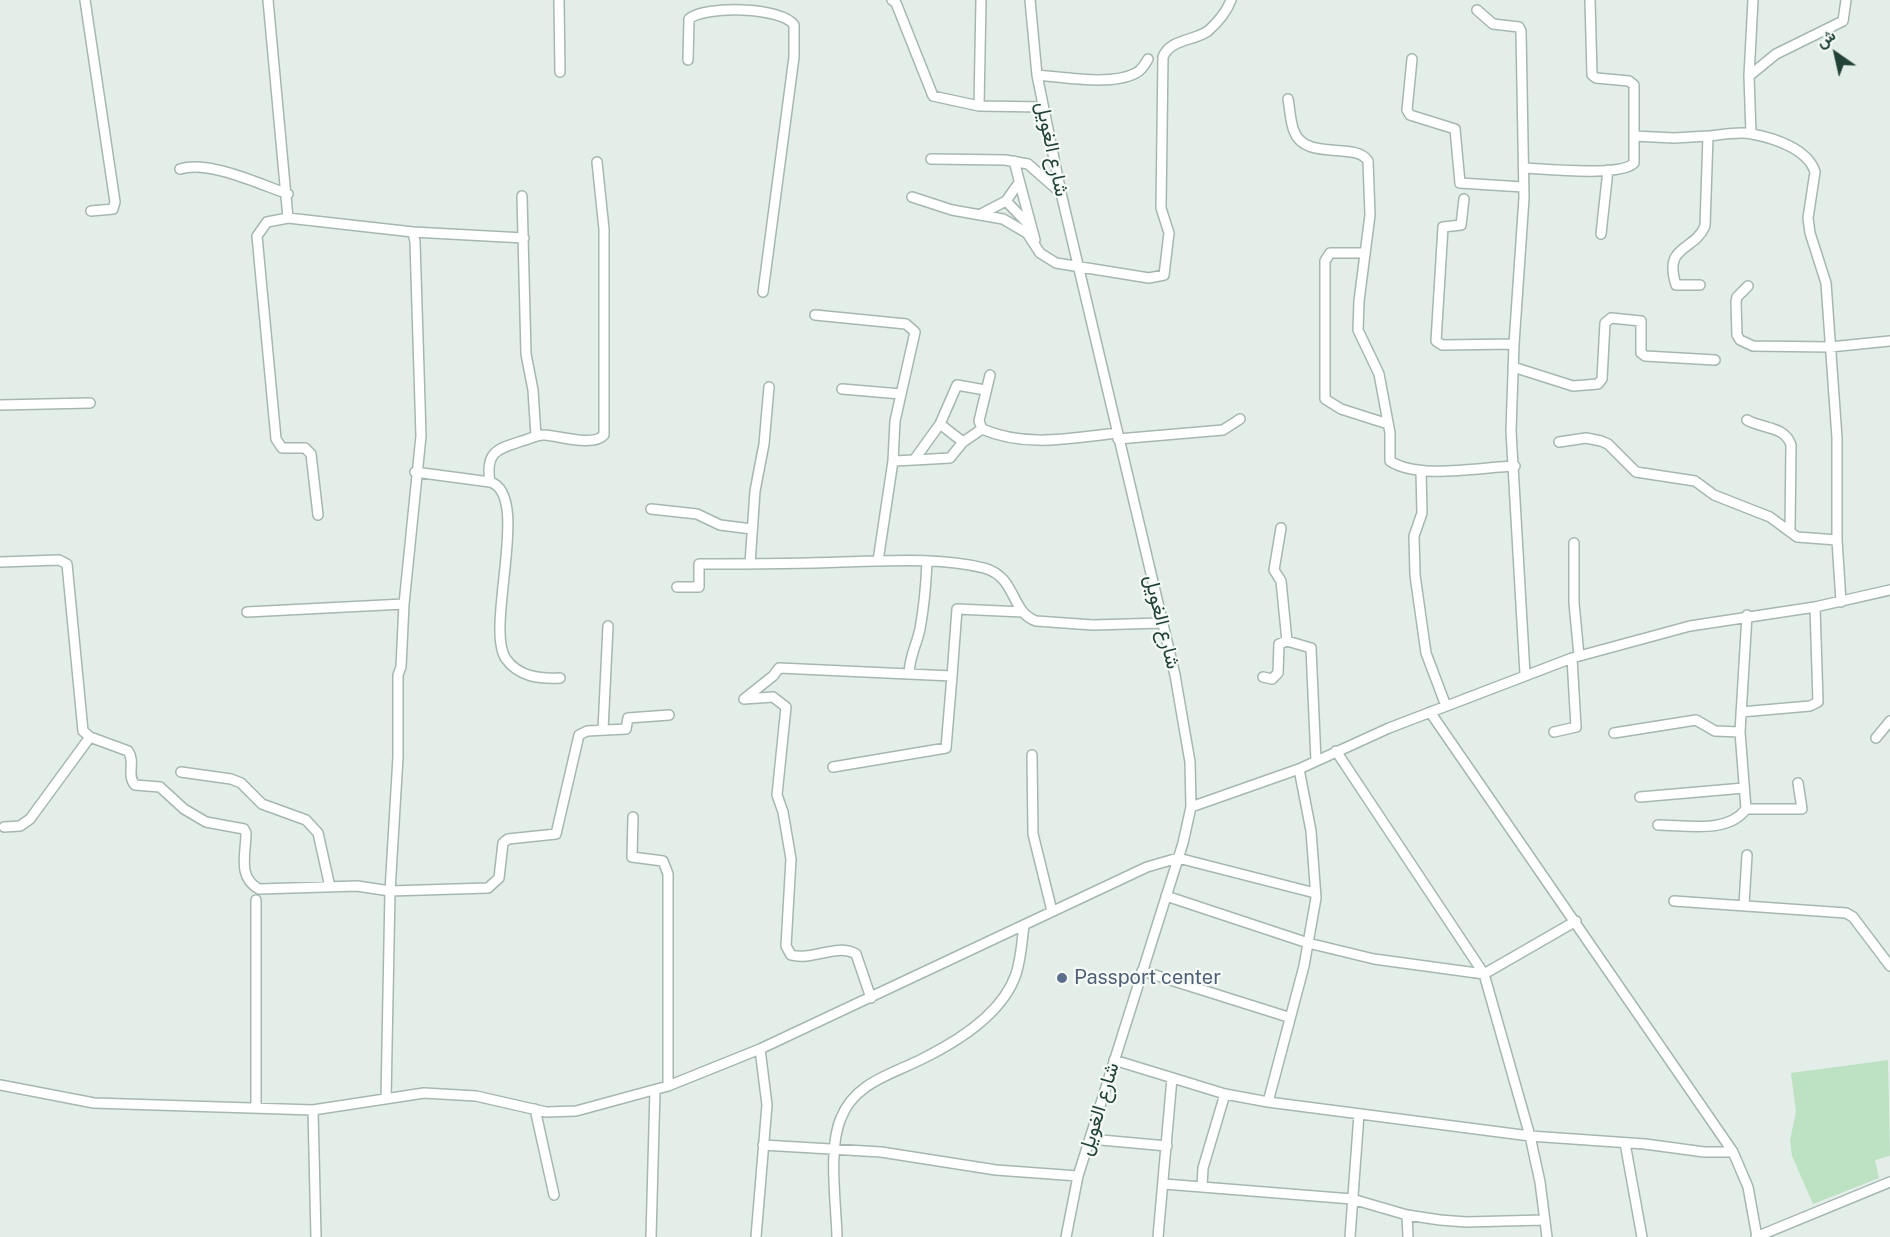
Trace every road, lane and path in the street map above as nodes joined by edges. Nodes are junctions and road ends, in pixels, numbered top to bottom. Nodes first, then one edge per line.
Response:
1 (85, 0) edge
2 (268, 0) edge
3 (559, 0) edge
4 (892, 0) edge
5 (981, 0) edge
6 (1030, 0) edge
7 (1232, 0) edge
8 (1590, 0) edge
9 (1753, 0) edge
10 (1846, 0) edge
11 (720, 5) edge
12 (1477, 10) dead end
13 (1148, 59) dead end
14 (1413, 59) dead end
15 (688, 60) dead end
16 (560, 72) dead end
17 (1037, 75) junction
18 (1749, 76) junction
19 (1288, 99) dead end
20 (979, 106) junction
21 (1043, 107) junction
22 (1751, 134) junction
23 (1634, 136) junction
24 (1708, 136) junction
25 (931, 159) dead end
26 (1014, 161) junction
27 (597, 162) dead end
28 (1524, 168) junction
29 (180, 169) dead end
30 (1608, 170) junction
31 (1018, 184) junction
32 (1523, 188) junction
33 (1061, 193) junction
34 (288, 194) junction
35 (522, 196) dead end
36 (912, 197) dead end
37 (1464, 199) dead end
38 (1006, 201) junction
39 (91, 211) dead end
40 (979, 215) junction
41 (288, 218) junction
42 (1032, 228) junction
43 (413, 232) junction
44 (1602, 234) dead end
45 (524, 238) junction
46 (1037, 248) junction
47 (1365, 253) junction
48 (1078, 266) junction
49 (1700, 285) dead end
50 (1748, 286) dead end
51 (763, 292) dead end
52 (815, 315) dead end
53 (1890, 341) edge
54 (1514, 344) junction
55 (1830, 347) junction
56 (1715, 360) dead end
57 (1513, 367) junction
58 (990, 375) dead end
59 (769, 387) dead end
60 (842, 389) dead end
61 (985, 390) junction
62 (901, 394) junction
63 (90, 403) dead end
64 (0, 405) edge
65 (1240, 419) dead end
66 (1747, 420) dead end
67 (940, 424) junction
68 (1388, 424) junction
69 (982, 429) junction
70 (536, 436) junction
71 (1117, 436) junction
72 (963, 442) junction
73 (1559, 442) dead end
74 (914, 460) junction
75 (893, 461) junction
76 (1515, 466) junction
77 (1421, 471) junction
78 (415, 472) junction
79 (490, 482) junction
80 (651, 509) dead end
81 (318, 515) dead end
82 (1281, 528) dead end
83 (752, 529) junction
84 (1790, 530) junction
85 (1837, 540) junction
86 (1574, 543) dead end
87 (878, 561) junction
88 (0, 562) edge
89 (927, 562) junction
90 (750, 564) junction
91 (677, 587) dead end
92 (1890, 590) edge
93 (1841, 602) junction
94 (404, 604) junction
95 (1815, 607) junction
96 (247, 612) dead end
97 (1023, 612) junction
98 (1747, 615) junction
99 (1162, 623) junction
100 (608, 626) dead end
101 (1287, 641) junction
102 (1576, 657) junction
103 (909, 674) junction
104 (1525, 674) junction
105 (952, 676) junction
106 (1263, 676) dead end
107 (560, 678) dead end
108 (1446, 706) junction
109 (1430, 712) junction
110 (1741, 712) junction
111 (669, 715) dead end
112 (1890, 721) edge
113 (603, 730) junction
114 (1554, 732) dead end
115 (1740, 732) junction
116 (1614, 734) dead end
117 (90, 737) junction
118 (1876, 738) dead end
119 (1336, 751) junction
120 (1032, 755) dead end
121 (1316, 761) junction
122 (833, 767) dead end
123 (1299, 769) junction
124 (181, 772) dead end
125 (1798, 783) dead end
126 (1744, 788) junction
127 (1640, 797) dead end
128 (1191, 807) junction
129 (1746, 809) junction
130 (633, 818) dead end
131 (1658, 825) dead end
132 (4, 827) dead end
133 (1747, 855) dead end
134 (1178, 858) junction
135 (330, 887) junction
136 (390, 891) junction
137 (1315, 893) junction
138 (1166, 896) junction
139 (256, 900) dead end
140 (1674, 901) dead end
141 (1744, 905) junction
142 (1052, 911) junction
143 (1576, 921) junction
144 (1024, 925) junction
145 (1308, 943) junction
146 (1890, 966) edge
147 (1142, 971) junction
148 (1484, 974) junction
149 (871, 998) junction
150 (1288, 1017) junction
151 (760, 1048) junction
152 (1114, 1060) junction
153 (1172, 1078) junction
154 (0, 1085) edge
155 (668, 1086) junction
156 (655, 1090) junction
157 (1225, 1094) junction
158 (386, 1099) junction
159 (1268, 1102) junction
160 (256, 1108) junction
161 (535, 1109) junction
162 (313, 1110) junction
163 (1359, 1114) junction
164 (1530, 1136) junction
165 (1090, 1139) junction
166 (1625, 1143) junction
167 (763, 1145) junction
168 (1167, 1146) junction
169 (835, 1150) junction
170 (1733, 1152) junction
171 (1078, 1176) junction
172 (1890, 1182) edge
173 (1164, 1184) junction
174 (1202, 1187) junction
175 (554, 1195) dead end
176 (1352, 1199) junction
177 (1407, 1215) junction
178 (1544, 1220) junction
179 (837, 1236) edge
180 (315, 1237) edge
181 (651, 1237) edge
182 (756, 1237) edge
183 (848, 1237) edge
184 (1066, 1237) edge
185 (1158, 1237) edge
186 (1350, 1237) edge
187 (1408, 1237) edge
188 (1546, 1237) edge
189 (1642, 1237) edge
190 (1756, 1237) edge

1 - 39 street
2 - 34 street
3 - 16 street
4 - 20 street
5 - 20 street
6 - 17 street, شارع الغويل
7 - 48 street
8 - 23 street
9 - 18 street
10 - 18 street
11 - 15 street
11 - 51 street
12 - 28 street
13 - 17 street
14 - 32 street
17 - 21 street, شارع الغويل
18 - 22 street
19 - 47 street
20 - 21 street
21 - 33 street, شارع الغويل
22 - 24 street
22 - 55 street
23 - 24 street
23 - 30 street
24 - 49 street
25 - 26 street
26 - 31 street
26 - 33 street
27 - 70 street
28 - 30 street
28 - 32 street
29 - 34 street
30 - 44 street
31 - 38 street
31 - 42 street
32 - 54 street
33 - 48 street, شارع الغويل
34 - 41 street
35 - 45 street
36 - 40 street
37 - 54 street
38 - 40 street
38 - 42 street
40 - 46 street
41 - 43 street
41 - 81 street
42 - 46 street
43 - 45 street
43 - 78 street
45 - 70 street
46 - 48 street
47 - 68 street
47 - 68 street
48 - 71 street, شارع الغويل
50 - 55 street
52 - 62 street
53 - 55 street
54 - 57 street
55 - 85 street
56 - 57 street
57 - 76 street
58 - 61 street
59 - 83 street
60 - 62 street
61 - 67 street
61 - 69 street
62 - 75 street
63 - 64 street
65 - 71 street
66 - 84 street
67 - 72 street
67 - 74 street
68 - 77 street
69 - 71 street
69 - 72 street
70 - 79 street
71 - 99 street, شارع الغويل
72 - 74 street
73 - 84 street
74 - 75 street
75 - 87 street
76 - 77 street
76 - 104 street
77 - 108 street
78 - 79 street
78 - 94 street
79 - 107 street
80 - 83 street
82 - 101 street
83 - 90 street
84 - 85 street
85 - 93 street
86 - 102 street
87 - 89 street
87 - 90 street
88 - 117 street
89 - 97 street
89 - 103 street
90 - 91 street
92 - 93 street
93 - 95 street
94 - 96 street
94 - 136 street
95 - 98 street
95 - 110 street
97 - 99 street
97 - 105 street
98 - 102 street
98 - 110 street
99 - 128 street, شارع الغويل
100 - 113 street
101 - 106 street
101 - 121 street
102 - 104 street
102 - 114 street
103 - 105 street
103 - 149 street
104 - 108 street
105 - 122 street
108 - 109 street
109 - 119 street
109 - 143 street
110 - 115 street
111 - 113 street
112 - 118 street
113 - 136 street
115 - 116 street
115 - 126 street
117 - 132 street
117 - 135 street
119 - 121 street
119 - 148 street
120 - 142 street
121 - 123 street
123 - 128 street
123 - 137 street
124 - 135 street
125 - 129 street
126 - 127 street
126 - 129 street
128 - 134 street, شارع الغويل
129 - 131 street
130 - 155 street
133 - 141 street
134 - 137 street
134 - 138 street, شارع الغويل
134 - 142 street
135 - 136 street
136 - 158 street
137 - 145 street
138 - 145 street
138 - 147 street, شارع الغويل
139 - 160 street
140 - 141 street
141 - 146 street
142 - 144 street
143 - 148 street
143 - 170 street
144 - 149 street
144 - 169 street
145 - 148 street
145 - 150 street
147 - 150 street
147 - 152 street, شارع الغويل
148 - 164 street
149 - 151 street
150 - 159 street
151 - 155 street
151 - 167 street
152 - 153 street
152 - 165 street, شارع الغويل
153 - 157 street
153 - 168 street
154 - 160 street
155 - 156 street
156 - 161 street
156 - 181 street
157 - 159 street
157 - 174 street
158 - 161 street
158 - 162 street
159 - 163 street
160 - 162 street
161 - 175 street
162 - 180 street
163 - 164 street
163 - 176 street
164 - 166 street
164 - 178 street
165 - 168 street
165 - 171 street, شارع الغويل
166 - 170 street
166 - 189 street
167 - 169 street
167 - 182 street
168 - 173 street
169 - 171 street
169 - 179 street
170 - 190 street
171 - 184 street, شارع الغويل
172 - 190 street
173 - 174 street
173 - 185 street
174 - 176 street
176 - 177 street
176 - 186 street
177 - 178 street
177 - 187 street
178 - 188 street
179 - 183 street

